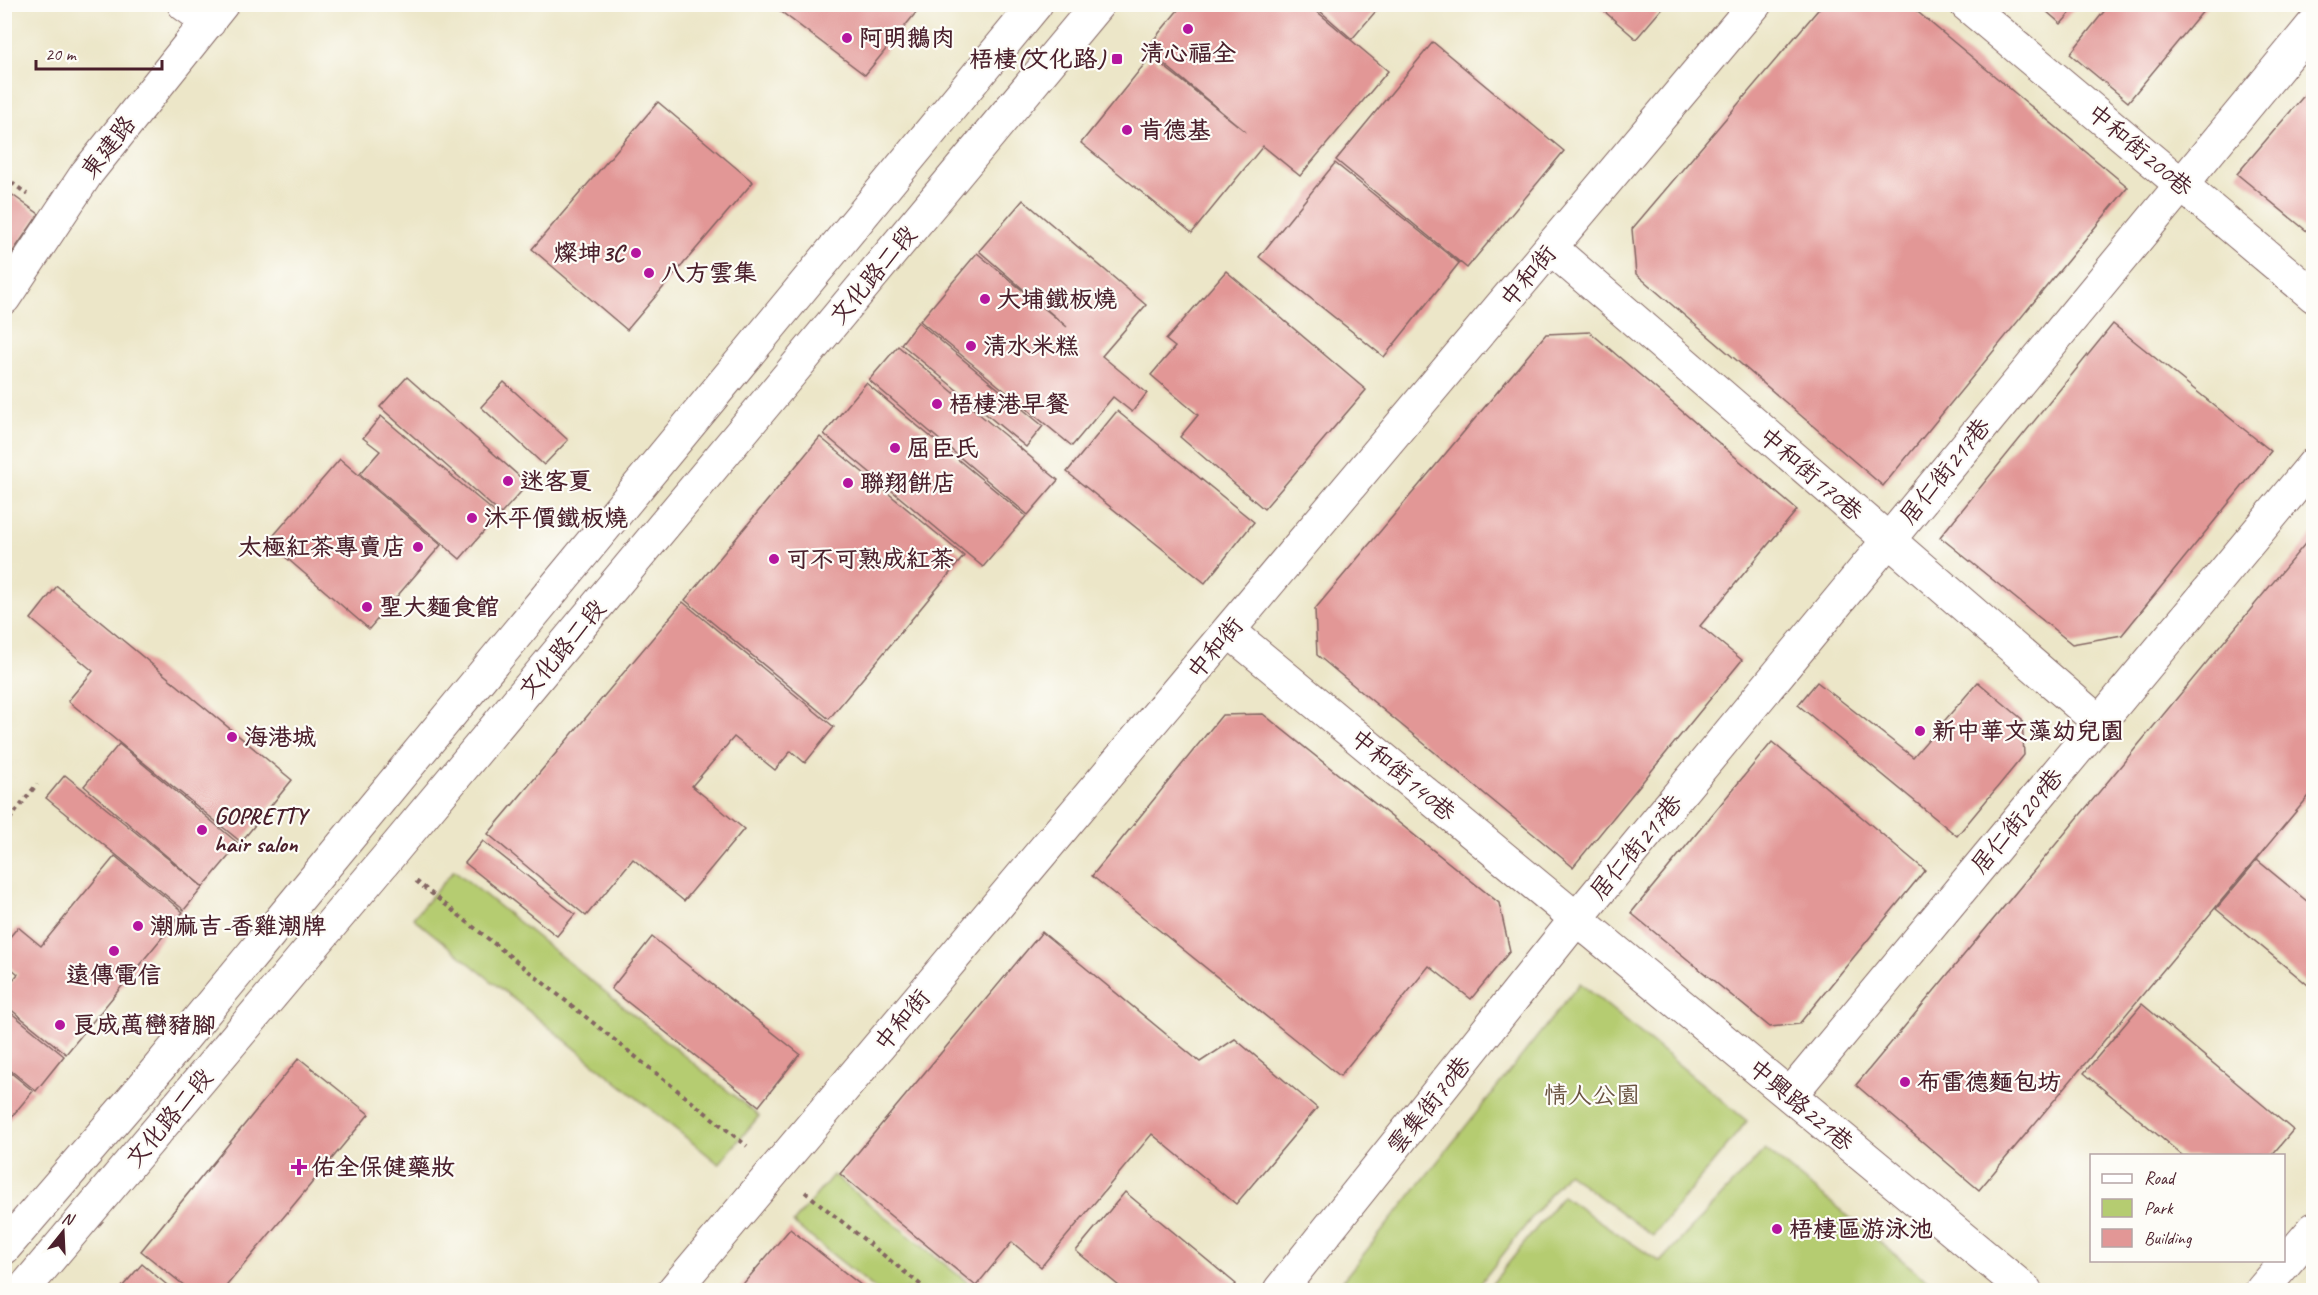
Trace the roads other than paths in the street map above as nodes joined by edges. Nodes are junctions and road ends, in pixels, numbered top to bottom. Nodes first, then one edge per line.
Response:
1 (1036, 4) edge
2 (1098, 4) edge
3 (1755, 4) edge
4 (1966, 4) edge
5 (205, 10) edge
6 (2313, 24) edge
7 (2181, 185) junction
8 (1551, 248) junction
9 (2313, 296) edge
10 (4, 298) edge
11 (660, 461) junction
12 (2313, 464) edge
13 (695, 489) junction
14 (1888, 540) junction
15 (1229, 630) junction
16 (2099, 722) junction
17 (1577, 918) junction
18 (1790, 1095) junction
19 (2313, 1229) edge
20 (4, 1248) edge
21 (22, 1290) edge
22 (674, 1290) edge
23 (1280, 1290) edge
24 (2025, 1290) edge
25 (2262, 1290) edge

1 - 11 street, 文化路二段
2 - 13 street, 文化路二段
3 - 8 street, 中和街
4 - 7 street, 中和街200巷
5 - 10 street, 東建路
6 - 7 street, 居仁街217巷
7 - 9 street, 中和街200巷
7 - 14 street, 居仁街217巷
8 - 14 street, 中和街170巷
8 - 15 street, 中和街
11 - 13 street
11 - 20 street, 文化路二段
12 - 16 street, 居仁街209巷
13 - 21 street, 文化路二段
14 - 16 street, 中和街170巷
14 - 17 street, 居仁街217巷
15 - 17 street, 中和街140巷
15 - 22 street, 中和街
16 - 18 street, 居仁街209巷
17 - 18 street, 中興路221巷
17 - 23 street, 雲集街70巷
18 - 24 street, 中興路221巷
19 - 25 street

